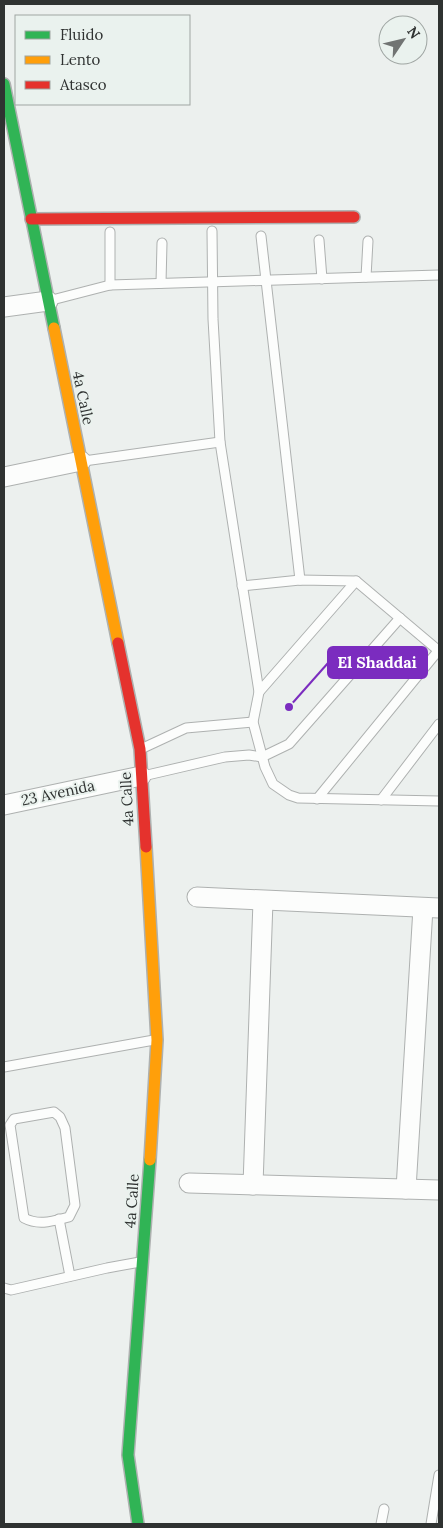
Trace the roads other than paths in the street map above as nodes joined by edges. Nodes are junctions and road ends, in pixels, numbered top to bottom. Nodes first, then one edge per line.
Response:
1 (4, 84) edge
2 (354, 217) dead end
3 (31, 219) junction
4 (212, 231) dead end
5 (110, 232) dead end
6 (261, 236) dead end
7 (319, 240) dead end
8 (368, 241) dead end
9 (162, 243) dead end
10 (439, 275) edge
11 (366, 277) junction
12 (322, 279) junction
13 (265, 280) junction
14 (212, 282) junction
15 (161, 283) junction
16 (110, 285) junction
17 (48, 301) junction
18 (4, 307) edge
19 (220, 442) junction
20 (81, 461) junction
21 (4, 477) edge
22 (300, 580) junction
23 (356, 581) junction
24 (242, 586) junction
25 (400, 618) junction
26 (439, 651) edge
27 (259, 692) junction
28 (253, 722) junction
29 (438, 727) edge
30 (140, 749) junction
31 (262, 757) junction
32 (141, 776) junction
33 (317, 799) junction
34 (382, 800) junction
35 (439, 801) edge
36 (4, 805) edge
37 (197, 897) dead end
38 (263, 901) junction
39 (431, 908) edge
40 (157, 1040) junction
41 (4, 1067) edge
42 (189, 1183) dead end
43 (253, 1185) junction
44 (406, 1189) junction
45 (439, 1190) edge
46 (59, 1219) junction
47 (142, 1262) junction
48 (70, 1276) junction
49 (4, 1288) edge
50 (439, 1475) edge
51 (384, 1509) dead end
52 (138, 1524) edge
53 (381, 1524) edge
54 (430, 1524) edge

1 - 3 street, 4a Calle
2 - 3 street
3 - 17 street, 4a Calle
4 - 14 lane
5 - 16 lane
6 - 13 lane
7 - 12 lane
8 - 11 lane
9 - 15 lane
10 - 11 lane
11 - 12 lane
12 - 13 lane
13 - 14 lane
13 - 22 lane
14 - 15 lane
14 - 19 lane
15 - 16 lane
16 - 17 lane
17 - 18 street
17 - 20 street, 4a Calle
19 - 20 lane
19 - 24 lane
20 - 21 street
20 - 30 street, 4a Calle
22 - 23 lane
22 - 24 lane
23 - 25 lane
23 - 27 lane
24 - 27 lane
25 - 26 lane
25 - 31 lane
26 - 33 lane
27 - 28 lane
28 - 30 lane
28 - 31 lane
29 - 34 lane
30 - 32 street, 4a Calle
31 - 32 lane
31 - 33 lane
32 - 36 street, 23 Avenida
32 - 40 street, 4a Calle
33 - 34 lane
34 - 35 lane
37 - 38 street
38 - 39 street
38 - 43 street
39 - 44 street
40 - 41 lane
40 - 47 street, 4a Calle
42 - 43 street
43 - 44 street
44 - 45 street
46 - 46 lane
46 - 48 lane
47 - 48 lane
47 - 52 street, 4a Calle
48 - 49 lane
50 - 54 lane
51 - 53 lane

